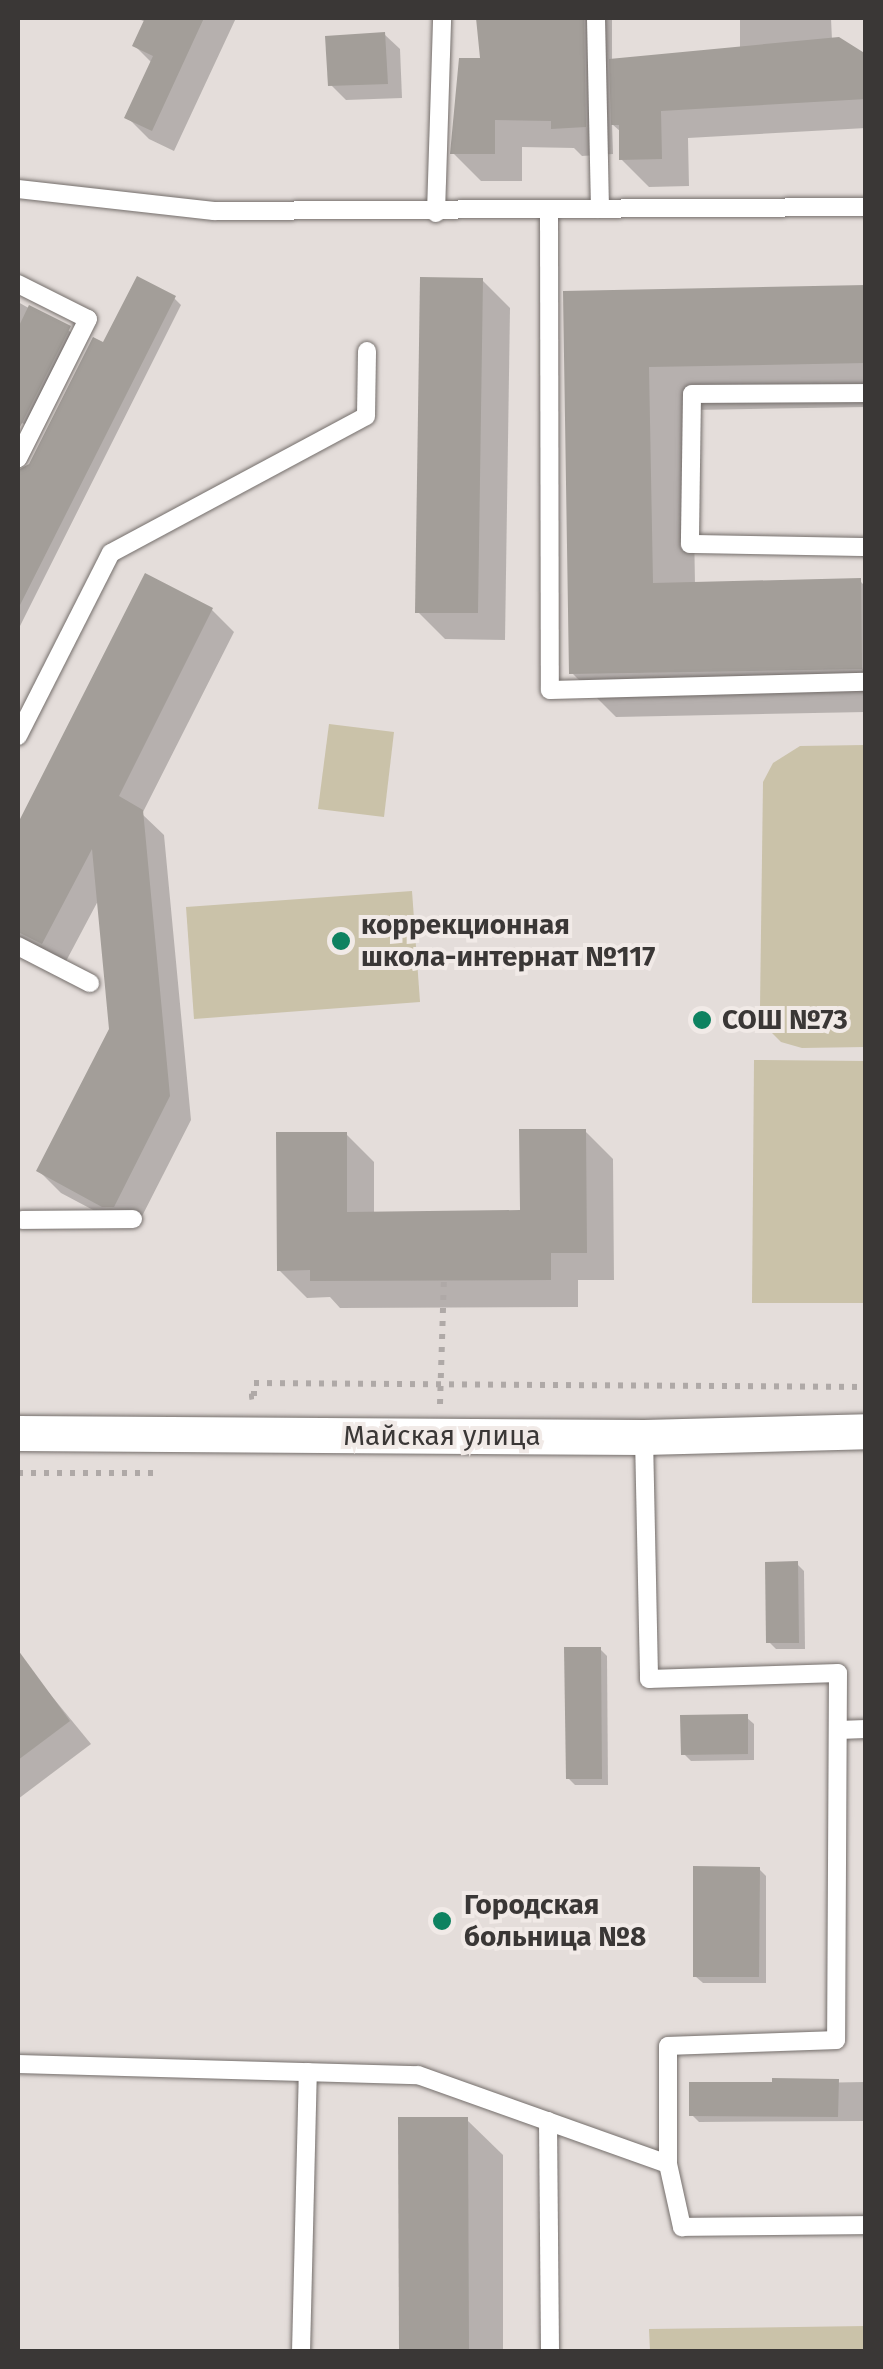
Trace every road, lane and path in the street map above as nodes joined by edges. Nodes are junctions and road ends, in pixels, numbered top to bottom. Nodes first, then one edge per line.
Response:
1 (442, 18) edge
2 (596, 18) edge
3 (18, 189) edge
4 (866, 207) edge
5 (600, 209) junction
6 (549, 210) junction
7 (436, 212) junction
8 (18, 284) edge
9 (367, 351) dead end
10 (866, 393) edge
11 (18, 458) edge
12 (866, 547) edge
13 (866, 682) edge
14 (18, 736) edge
15 (18, 946) edge
16 (90, 983) dead end
17 (19, 1217) edge
18 (133, 1220) dead end
19 (444, 1280) dead end
20 (441, 1384) junction
21 (866, 1387) edge
22 (240, 1397) dead end
23 (866, 1431) edge
24 (18, 1433) edge
25 (439, 1436) junction
26 (644, 1437) junction
27 (866, 1728) edge
28 (838, 1730) junction
29 (18, 2064) edge
30 (308, 2072) junction
31 (548, 2121) junction
32 (668, 2164) junction
33 (866, 2225) edge
34 (300, 2352) edge
35 (550, 2352) edge

1 - 7 lane
2 - 5 lane
3 - 7 lane
4 - 5 lane
5 - 6 lane
6 - 7 lane
6 - 13 lane
8 - 11 lane
9 - 14 lane
10 - 12 lane
15 - 16 lane
17 - 18 lane
19 - 20 path
20 - 21 path
20 - 22 path
20 - 25 path
23 - 26 street, Майская улица
24 - 25 street, Майская улица
25 - 26 street, Майская улица
26 - 28 lane
27 - 28 lane
28 - 32 lane
29 - 30 lane
30 - 31 lane
30 - 34 lane
31 - 32 lane
31 - 35 lane
32 - 33 lane

